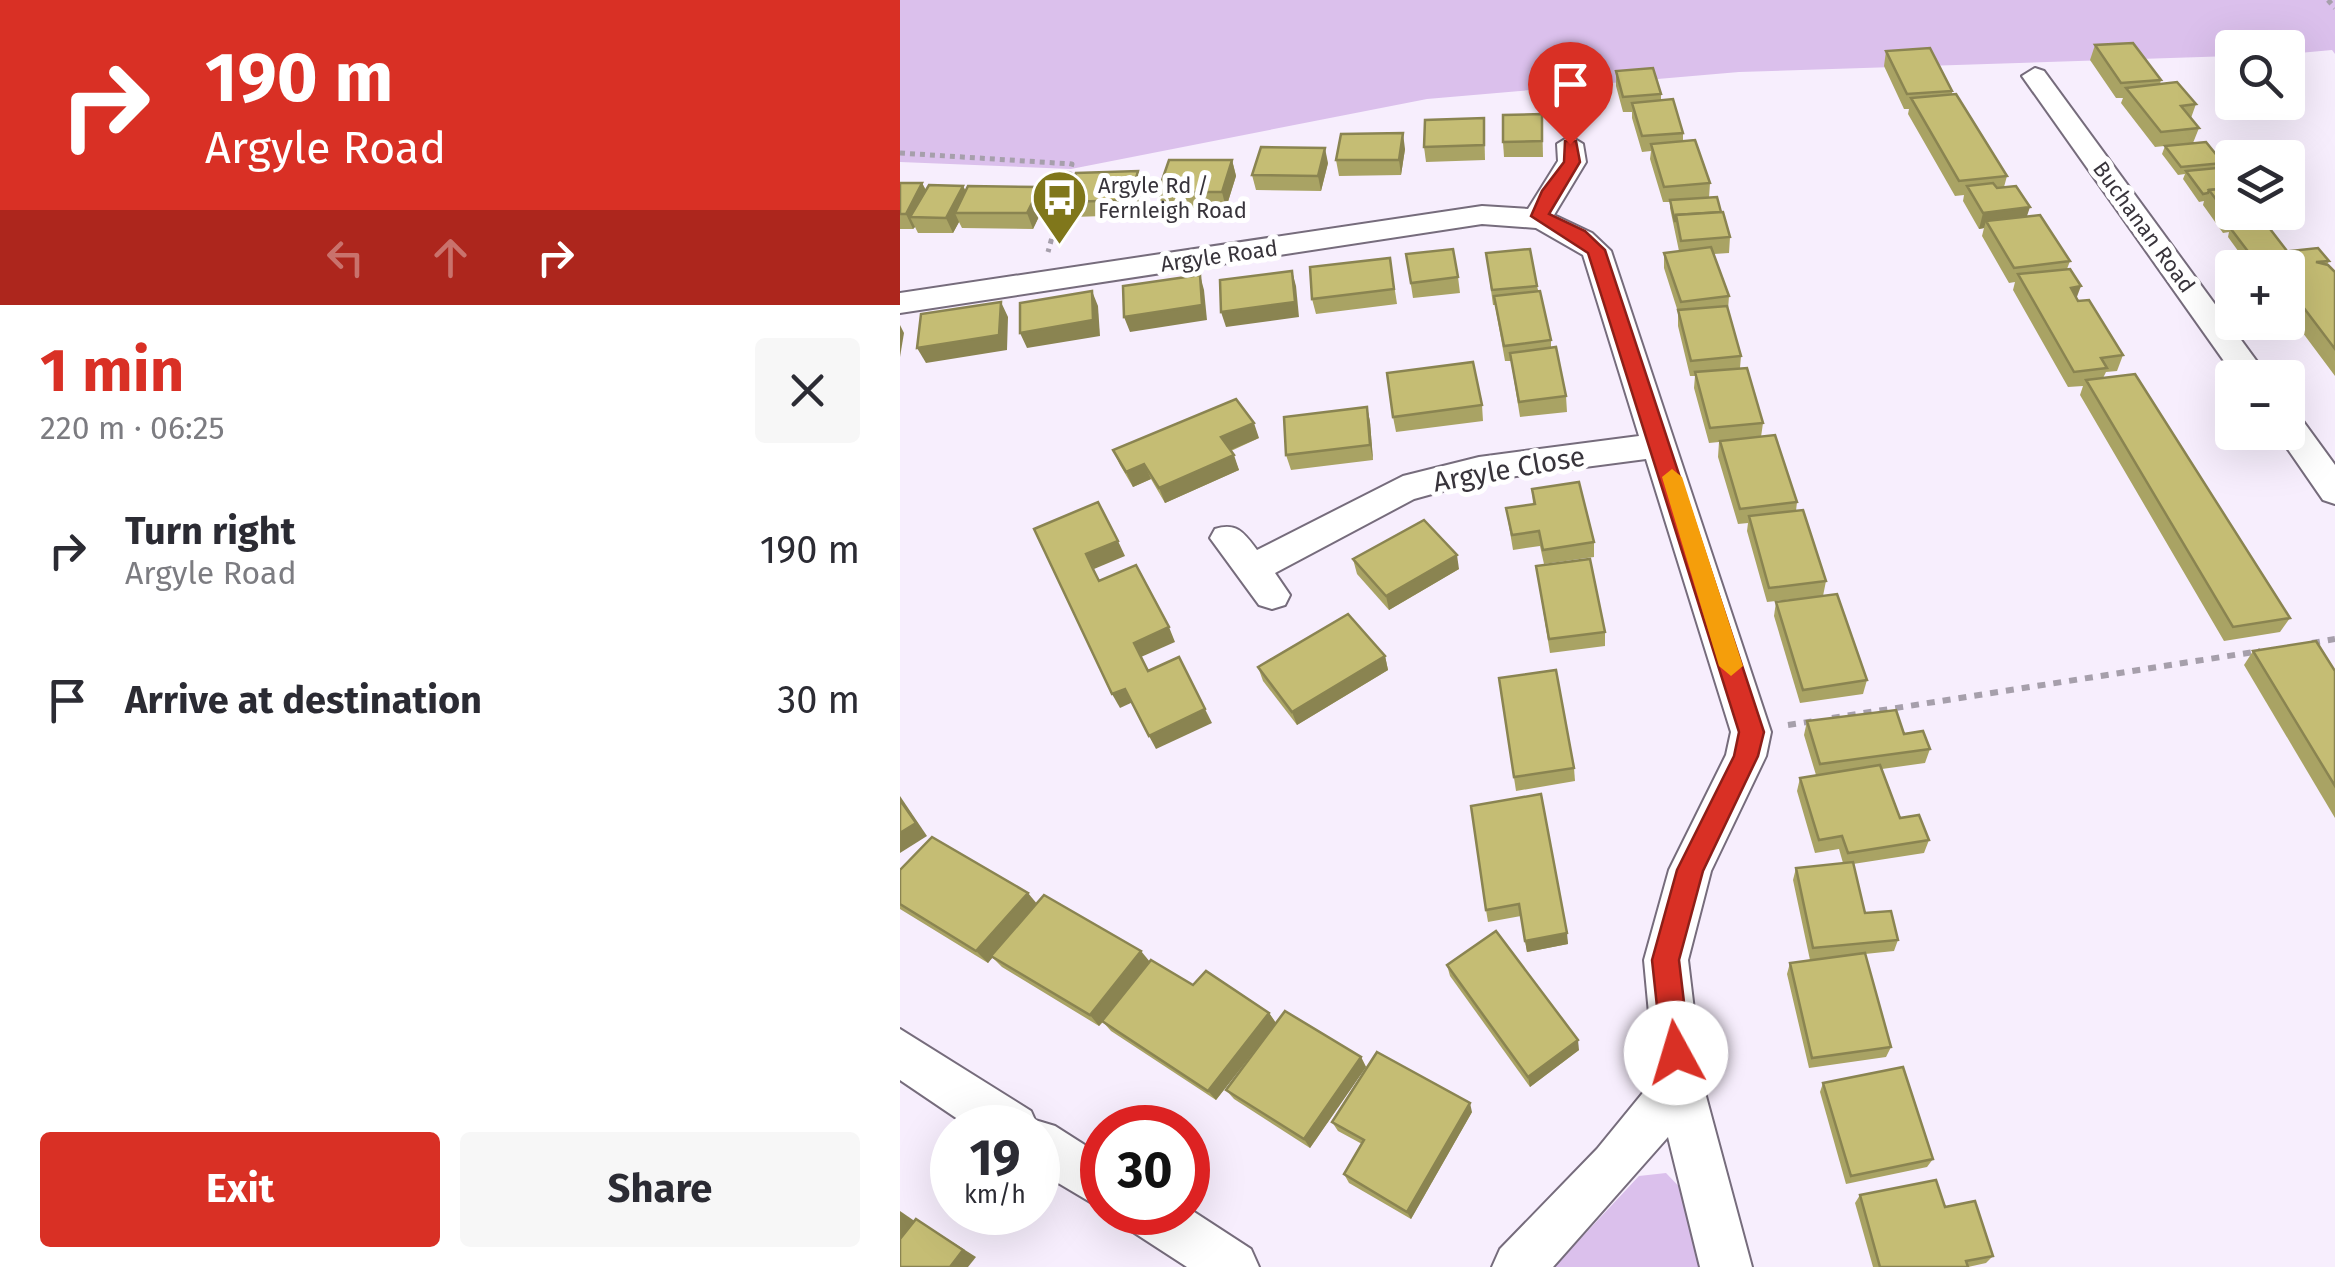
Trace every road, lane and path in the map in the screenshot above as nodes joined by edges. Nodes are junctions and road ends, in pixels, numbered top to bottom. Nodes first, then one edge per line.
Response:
1 (2328, 0) edge
2 (2335, 8) edge
3 (2035, 76) dead end
4 (900, 153) edge
5 (1578, 155) dead end
6 (1539, 216) junction
7 (1038, 282) junction
8 (900, 303) edge
9 (2240, 360) edge
10 (1662, 445) junction
11 (2305, 450) edge
12 (2335, 491) edge
13 (1228, 538) dead end
14 (2335, 639) edge
15 (2297, 645) edge
16 (2278, 648) edge
17 (1752, 732) junction
18 (900, 1052) edge
19 (1679, 1084) junction
20 (980, 1105) edge
21 (1184, 1235) edge
22 (1233, 1267) edge
23 (1518, 1267) edge
24 (1726, 1267) edge

1 - 2 path
3 - 9 street, Buchanan Road
4 - 7 path
5 - 6 street
6 - 7 street, Argyle Road
6 - 10 street, Argyle Road
7 - 8 street, Argyle Road
10 - 13 street, Argyle Close
10 - 17 street, Argyle Road
11 - 12 street
14 - 15 path
16 - 17 path
17 - 19 street
18 - 20 street
19 - 23 street
19 - 24 street
21 - 22 street

